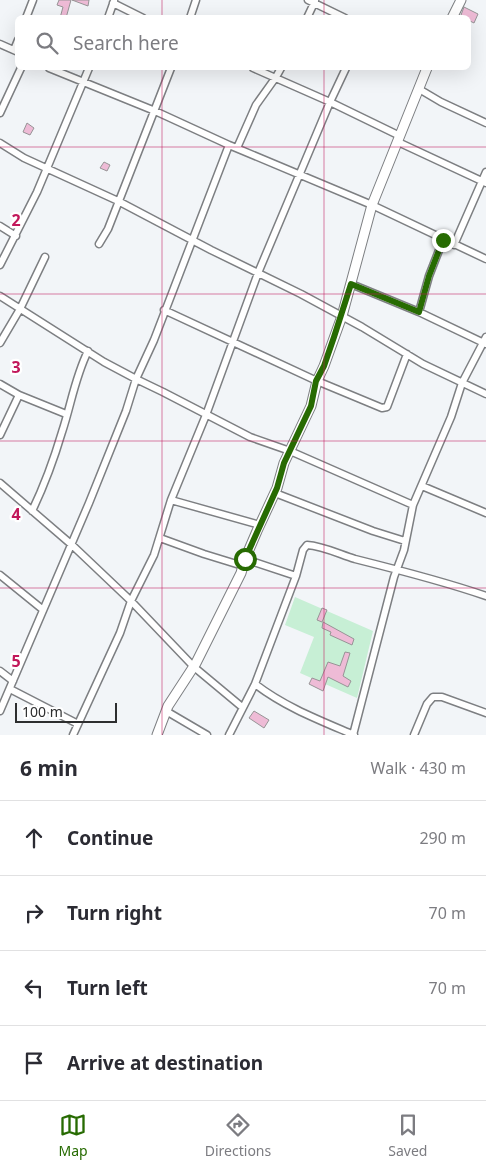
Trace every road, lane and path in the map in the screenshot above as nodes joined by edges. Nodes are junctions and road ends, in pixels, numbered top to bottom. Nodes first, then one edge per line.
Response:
1 (33, 0) edge
2 (196, 0) edge
3 (461, 0) edge
4 (313, 1) edge
5 (114, 2) edge
6 (27, 15) edge
7 (109, 15) edge
8 (138, 15) edge
9 (191, 15) edge
10 (308, 15) edge
11 (339, 15) edge
12 (454, 15) edge
13 (0, 44) edge
14 (15, 51) edge
15 (20, 70) edge
16 (54, 70) edge
17 (88, 70) edge
18 (170, 70) edge
19 (258, 70) edge
20 (280, 70) edge
21 (345, 70) edge
22 (426, 70) edge
23 (276, 77) junction
24 (83, 83) junction
25 (419, 89) junction
26 (330, 102) junction
27 (154, 111) junction
28 (0, 113) edge
29 (486, 123) edge
30 (399, 139) junction
31 (0, 143) edge
32 (229, 144) junction
33 (237, 148) junction
34 (48, 168) junction
35 (486, 172) edge
36 (299, 174) junction
37 (484, 183) edge
38 (118, 202) junction
39 (372, 205) junction
40 (0, 226) edge
41 (16, 236) junction
42 (192, 240) junction
43 (443, 240) junction
44 (99, 244) dead end
45 (454, 245) junction
46 (45, 257) dead end
47 (486, 259) edge
48 (0, 264) edge
49 (258, 273) junction
50 (351, 284) junction
51 (0, 296) edge
52 (20, 309) junction
53 (164, 310) junction
54 (419, 312) junction
55 (342, 316) junction
56 (485, 341) edge
57 (233, 342) junction
58 (0, 343) edge
59 (88, 351) junction
60 (407, 354) junction
61 (136, 380) junction
62 (316, 381) junction
63 (462, 383) junction
64 (0, 384) edge
65 (486, 394) edge
66 (19, 395) junction
67 (66, 414) junction
68 (206, 415) junction
69 (0, 435) edge
70 (290, 452) junction
71 (0, 483) edge
72 (422, 486) junction
73 (275, 493) junction
74 (172, 500) junction
75 (412, 505) junction
76 (32, 511) junction
77 (486, 513) edge
78 (260, 525) junction
79 (160, 538) junction
80 (405, 541) junction
81 (72, 545) junction
82 (244, 562) junction
83 (397, 570) junction
84 (0, 575) edge
85 (296, 576) junction
86 (486, 596) edge
87 (131, 601) junction
88 (42, 609) junction
89 (194, 667) junction
90 (0, 671) edge
91 (12, 681) junction
92 (255, 684) junction
93 (10, 689) junction
94 (242, 707) junction
95 (0, 711) edge
96 (166, 711) junction
97 (486, 713) edge
98 (78, 724) junction
99 (344, 733) edge
100 (73, 735) edge
101 (157, 735) edge
102 (207, 735) edge
103 (228, 735) edge
104 (353, 735) edge
105 (414, 735) edge

1 - 6 street
2 - 9 street
3 - 12 main road
4 - 10 street
4 - 11 street
5 - 7 street
5 - 8 street
13 - 14 street
15 - 28 street
16 - 24 street
17 - 24 street
18 - 27 street
19 - 23 street
20 - 23 street
21 - 26 street
22 - 25 main road
23 - 26 street
23 - 33 street
24 - 27 street
24 - 34 street
25 - 29 street
25 - 30 main road
26 - 30 street
26 - 36 street
27 - 32 street
27 - 38 street
30 - 37 street
30 - 39 main road
31 - 34 street
32 - 33 street
32 - 42 street
33 - 36 street
34 - 38 street
34 - 41 street
35 - 37 street
36 - 39 street
36 - 49 street
37 - 45 street
38 - 42 street
38 - 44 street
39 - 43 street
39 - 50 main road
40 - 41 street
41 - 48 street
42 - 49 street
42 - 53 street
43 - 45 street
43 - 54 street
45 - 47 street
46 - 52 street
49 - 55 street
49 - 57 street
50 - 54 street
50 - 55 main road
51 - 52 street
52 - 58 street
52 - 59 street
53 - 57 street
53 - 61 street
54 - 56 street
55 - 60 street
55 - 62 main road
56 - 63 street
57 - 62 street
57 - 68 street
59 - 61 street
59 - 67 street
60 - 62 street
60 - 63 street
61 - 68 street
61 - 81 street
62 - 70 main road
63 - 65 street
63 - 72 street
64 - 66 street
66 - 67 street
66 - 69 street
67 - 76 street
68 - 70 street
68 - 74 street
70 - 73 main road
70 - 75 street
71 - 76 street
72 - 75 street
72 - 77 street
73 - 78 main road
73 - 80 street
74 - 78 street
74 - 79 street
75 - 80 street
76 - 81 street
78 - 82 main road
79 - 82 street
79 - 87 street
80 - 83 street
81 - 87 street
81 - 88 street
82 - 85 street
82 - 89 main road
83 - 85 street
83 - 86 street
83 - 104 street
84 - 88 street
85 - 92 street
87 - 89 street
87 - 98 street
88 - 91 street
89 - 94 street
89 - 96 main road
90 - 91 street
91 - 93 street
92 - 94 street
92 - 99 street
93 - 95 street
93 - 98 street
94 - 103 street
96 - 101 main road
96 - 102 street
97 - 105 street
98 - 100 street
99 - 104 street

